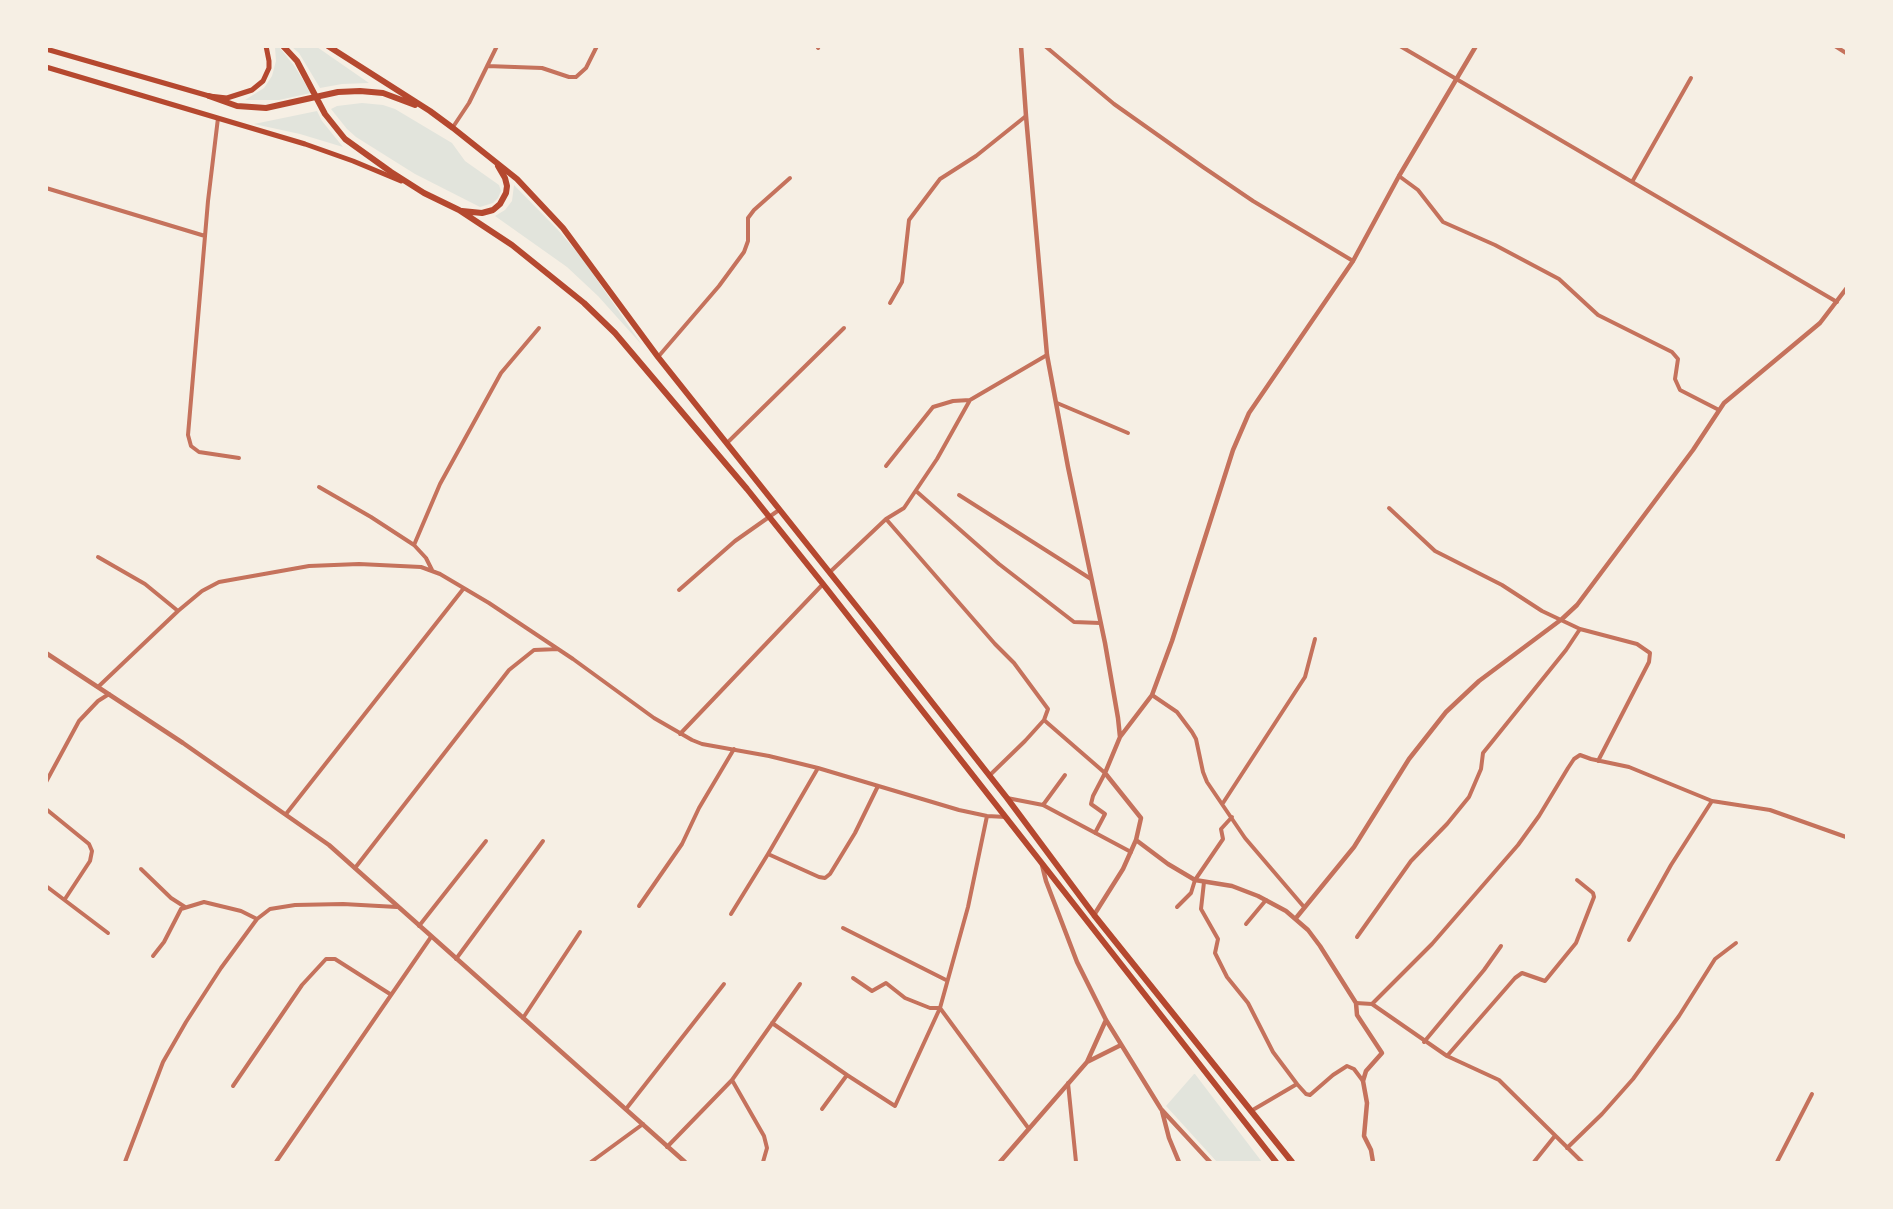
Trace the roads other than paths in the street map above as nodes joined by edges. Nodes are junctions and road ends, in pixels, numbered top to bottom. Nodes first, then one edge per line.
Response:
1 (266, 46) edge
2 (283, 46) edge
3 (328, 46) edge
4 (497, 46) edge
5 (597, 46) edge
6 (1022, 46) edge
7 (1045, 46) edge
8 (1400, 46) edge
9 (1476, 46) edge
10 (1835, 46) edge
11 (46, 49) edge
12 (1846, 53) edge
13 (487, 66) junction
14 (46, 67) edge
15 (1691, 78) dead end
16 (1456, 80) junction
17 (209, 96) junction
18 (316, 98) junction
19 (429, 111) junction
20 (1026, 116) junction
21 (218, 118) junction
22 (453, 128) junction
23 (494, 161) junction
24 (1398, 176) junction
25 (790, 178) dead end
26 (1632, 182) junction
27 (46, 188) edge
28 (424, 192) junction
29 (459, 210) junction
30 (205, 236) junction
31 (1353, 261) junction
32 (1846, 290) edge
33 (1838, 302) junction
34 (890, 303) dead end
35 (539, 328) dead end
36 (844, 328) dead end
37 (1047, 356) junction
38 (658, 357) junction
39 (970, 400) junction
40 (1057, 403) junction
41 (1719, 410) junction
42 (1128, 433) dead end
43 (727, 442) junction
44 (239, 458) dead end
45 (886, 466) dead end
46 (318, 487) dead end
47 (916, 491) junction
48 (959, 495) dead end
49 (1389, 508) dead end
50 (780, 509) junction
51 (769, 517) junction
52 (886, 519) junction
53 (414, 545) junction
54 (98, 556) dead end
55 (432, 571) junction
56 (830, 572) junction
57 (1091, 579) junction
58 (823, 584) junction
59 (464, 588) junction
60 (679, 590) dead end
61 (178, 611) junction
62 (1563, 619) junction
63 (1100, 623) junction
64 (1580, 628) junction
65 (1315, 639) dead end
66 (559, 650) junction
67 (46, 653) edge
68 (98, 687) junction
69 (109, 694) junction
70 (1152, 695) junction
71 (1044, 720) junction
72 (680, 734) junction
73 (1120, 737) junction
74 (734, 749) junction
75 (1598, 761) junction
76 (818, 768) junction
77 (1105, 773) junction
78 (1065, 775) dead end
79 (989, 776) junction
80 (46, 782) edge
81 (878, 786) junction
82 (1006, 798) junction
83 (1712, 801) junction
84 (1223, 802) junction
85 (1043, 805) junction
86 (46, 809) edge
87 (286, 814) junction
88 (987, 816) junction
89 (1006, 817) junction
90 (1232, 817) junction
91 (1095, 833) junction
92 (1846, 837) edge
93 (1136, 840) junction
94 (486, 841) dead end
95 (543, 841) dead end
96 (1131, 852) junction
97 (768, 854) junction
98 (1041, 862) junction
99 (355, 868) junction
100 (141, 869) dead end
101 (1195, 880) junction
102 (1577, 880) dead end
103 (1204, 882) junction
104 (46, 886) edge
105 (65, 899) junction
106 (1266, 900) junction
107 (639, 906) dead end
108 (186, 907) junction
109 (398, 907) junction
110 (1177, 907) dead end
111 (1304, 907) junction
112 (731, 914) dead end
113 (1094, 915) junction
114 (1296, 918) junction
115 (257, 919) junction
116 (1246, 924) dead end
117 (419, 926) junction
118 (843, 928) dead end
119 (580, 932) dead end
120 (108, 933) dead end
121 (431, 937) junction
122 (1357, 937) dead end
123 (1629, 940) dead end
124 (1736, 943) dead end
125 (1501, 946) dead end
126 (153, 956) dead end
127 (456, 959) junction
128 (853, 978) dead end
129 (946, 980) junction
130 (724, 984) dead end
131 (800, 984) dead end
132 (390, 994) junction
133 (1356, 1003) junction
134 (1372, 1004) junction
135 (940, 1008) junction
136 (523, 1018) junction
137 (1106, 1020) junction
138 (772, 1023) junction
139 (1424, 1042) junction
140 (1121, 1046) junction
141 (1447, 1056) junction
142 (1087, 1062) junction
143 (847, 1075) junction
144 (732, 1080) junction
145 (1363, 1081) junction
146 (1068, 1083) junction
147 (1297, 1084) junction
148 (234, 1086) dead end
149 (1812, 1094) dead end
150 (626, 1109) junction
151 (822, 1109) dead end
152 (1161, 1109) junction
153 (1251, 1111) junction
154 (643, 1124) junction
155 (1029, 1129) junction
156 (1554, 1137) junction
157 (667, 1147) junction
158 (1567, 1148) junction
159 (125, 1162) edge
160 (276, 1162) edge
161 (591, 1162) edge
162 (685, 1162) edge
163 (763, 1162) edge
164 (1000, 1162) edge
165 (1076, 1162) edge
166 (1179, 1162) edge
167 (1209, 1162) edge
168 (1276, 1162) edge
169 (1292, 1162) edge
170 (1373, 1162) edge
171 (1534, 1162) edge
172 (1582, 1162) edge
173 (1777, 1162) edge

1 - 17 main road
2 - 18 highway
3 - 19 highway
4 - 13 street
5 - 13 street
6 - 20 street
7 - 31 street
8 - 16 street
9 - 16 street
10 - 12 street
11 - 17 main road
13 - 22 street
14 - 21 main road
15 - 26 street
16 - 24 street
16 - 26 street
17 - 18 highway
18 - 19 highway
18 - 28 highway
19 - 22 highway
20 - 34 street
20 - 37 street
21 - 28 main road
21 - 30 street
22 - 23 highway
23 - 29 highway
23 - 38 highway
24 - 31 street
24 - 41 street
25 - 38 street
26 - 33 street
27 - 30 street
28 - 29 highway
29 - 51 highway
30 - 44 street
31 - 70 street
32 - 33 street
33 - 41 street
35 - 53 street
36 - 43 street
37 - 39 street
37 - 40 street
38 - 43 highway
39 - 45 street
39 - 47 street
40 - 42 street
40 - 57 street
41 - 62 street
43 - 50 highway
46 - 53 street
47 - 52 street
47 - 63 street
48 - 57 street
49 - 62 street
50 - 51 street
50 - 56 highway
51 - 58 highway
51 - 60 street
52 - 56 street
52 - 71 street
53 - 55 street
54 - 61 street
55 - 59 street
55 - 61 street
56 - 79 highway
57 - 63 street
58 - 72 street
58 - 89 highway
59 - 66 street
59 - 87 street
61 - 68 street
62 - 64 street
62 - 111 street
63 - 73 street
64 - 75 street
64 - 122 street
65 - 84 street
66 - 72 street
66 - 99 street
67 - 68 street
68 - 69 street
69 - 80 street
69 - 87 street
70 - 73 street
70 - 84 street
71 - 77 street
71 - 79 street
72 - 74 street
73 - 77 street
74 - 76 street
74 - 107 street
75 - 83 street
75 - 134 street
76 - 81 street
76 - 97 street
77 - 91 street
77 - 93 street
78 - 85 street
79 - 82 highway
81 - 88 street
81 - 97 street
82 - 85 street
82 - 113 highway
83 - 92 street
83 - 123 street
84 - 90 street
85 - 91 street
86 - 105 street
87 - 99 street
88 - 89 street
88 - 129 street
89 - 98 highway
90 - 101 street
90 - 111 street
91 - 96 street
93 - 96 street
93 - 101 street
94 - 117 street
95 - 127 street
96 - 113 street
97 - 112 street
98 - 137 street
98 - 168 highway
99 - 109 street
100 - 108 street
101 - 103 street
101 - 110 street
102 - 141 street
103 - 106 street
103 - 147 street
104 - 105 street
105 - 120 street
106 - 114 street
106 - 116 street
108 - 115 street
108 - 126 street
109 - 115 street
109 - 117 street
111 - 114 street
113 - 153 highway
114 - 133 street
115 - 159 street
117 - 121 street
118 - 129 street
119 - 136 street
121 - 127 street
121 - 132 street
124 - 158 street
125 - 139 street
127 - 136 street
128 - 135 street
129 - 135 street
130 - 150 street
131 - 138 street
132 - 148 street
132 - 160 street
133 - 134 street
133 - 145 street
134 - 139 street
135 - 143 street
135 - 155 street
136 - 150 street
137 - 140 street
137 - 142 street
138 - 143 street
138 - 144 street
139 - 141 street
140 - 142 street
140 - 152 street
141 - 156 street
142 - 146 street
143 - 151 street
144 - 157 street
144 - 163 street
145 - 147 street
145 - 170 street
146 - 155 street
146 - 165 street
147 - 153 street
149 - 173 street
150 - 154 street
152 - 166 street
152 - 167 street
153 - 169 highway
154 - 157 street
154 - 161 street
155 - 164 street
156 - 158 street
156 - 171 street
157 - 162 street
158 - 172 street

